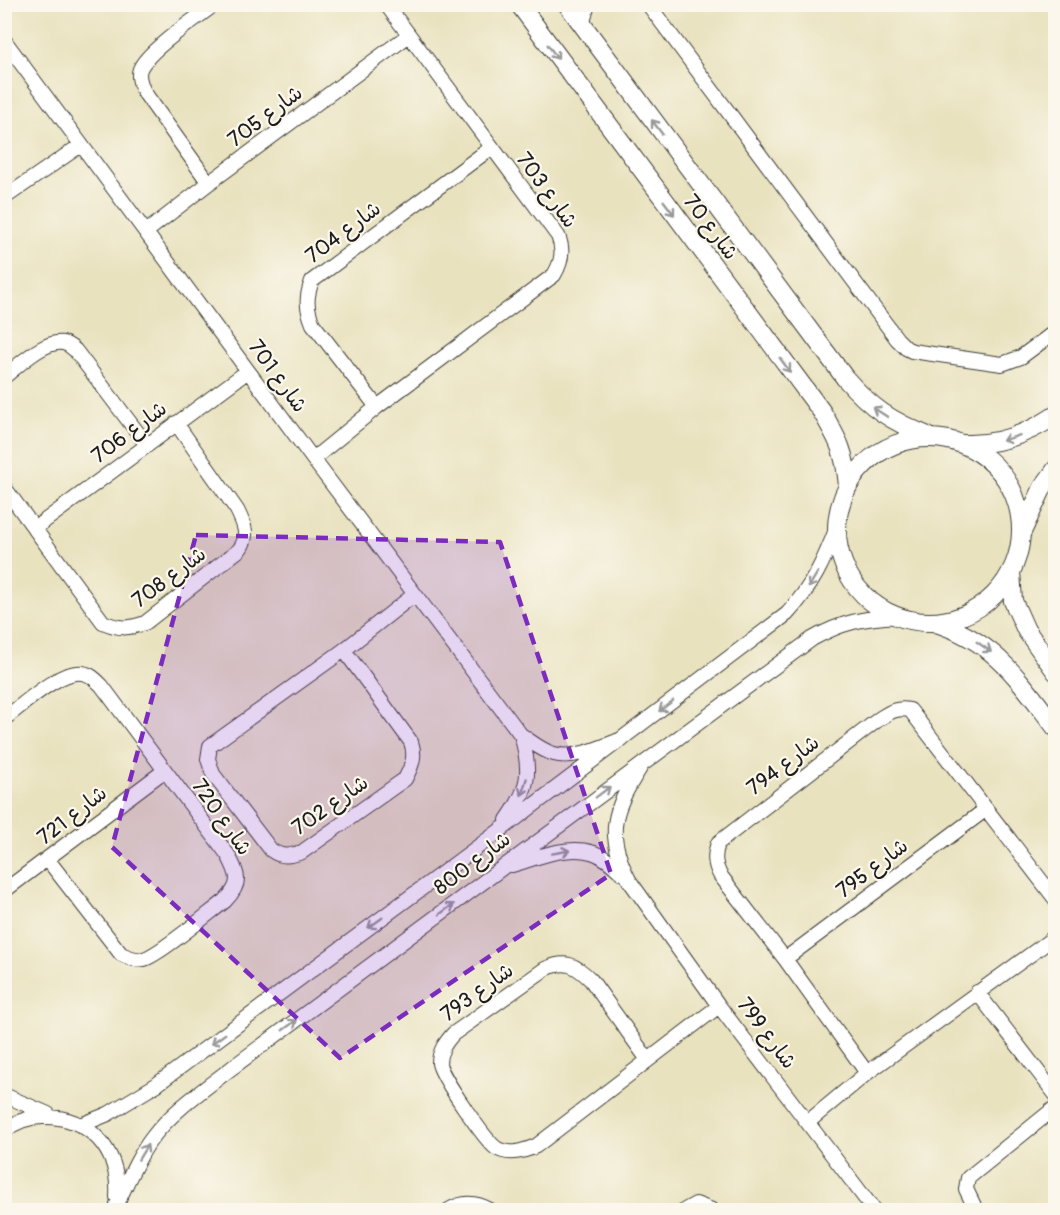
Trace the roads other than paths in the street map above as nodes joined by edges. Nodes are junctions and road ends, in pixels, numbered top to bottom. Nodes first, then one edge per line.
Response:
1 (215, 4) edge
2 (386, 4) edge
3 (519, 4) edge
4 (567, 4) edge
5 (588, 4) edge
6 (648, 4) edge
7 (582, 26) junction
8 (409, 35) junction
9 (4, 40) edge
10 (81, 145) junction
11 (491, 148) junction
12 (209, 183) junction
13 (4, 198) edge
14 (146, 232) junction
15 (1056, 331) edge
16 (248, 371) junction
17 (4, 377) edge
18 (377, 407) junction
19 (1056, 415) edge
20 (176, 423) junction
21 (933, 438) junction
22 (962, 444) junction
23 (147, 445) junction
24 (313, 459) junction
25 (1056, 469) edge
26 (848, 486) junction
27 (4, 487) edge
28 (837, 527) junction
29 (35, 528) junction
30 (1020, 536) junction
31 (1011, 571) junction
32 (415, 594) junction
33 (898, 616) junction
34 (932, 622) junction
35 (345, 650) junction
36 (1056, 672) edge
37 (4, 719) edge
38 (1056, 728) edge
39 (521, 735) junction
40 (622, 739) junction
41 (644, 761) junction
42 (164, 771) junction
43 (985, 810) junction
44 (498, 832) junction
45 (48, 860) junction
46 (504, 867) junction
47 (629, 880) junction
48 (4, 891) edge
49 (1056, 900) edge
50 (1056, 936) edge
51 (785, 959) junction
52 (977, 992) junction
53 (719, 1005) junction
54 (648, 1060) junction
55 (867, 1072) junction
56 (4, 1095) edge
57 (1056, 1095) edge
58 (1056, 1107) edge
59 (56, 1117) junction
60 (808, 1122) junction
61 (81, 1125) junction
62 (4, 1131) edge
63 (116, 1207) edge
64 (449, 1210) edge
65 (489, 1210) edge
66 (685, 1210) edge
67 (712, 1210) edge
68 (874, 1210) edge
69 (976, 1210) edge

1 - 12 street
2 - 8 street, شارع 703
3 -> 26 main road, شارع 70
4 - 7 main road, شارع 70
5 - 7 street
6 - 15 street
21 -> 7 main road, شارع 70
8 - 11 street, شارع 703
8 - 12 street, شارع 705
9 - 10 street, شارع 701
10 - 13 street
10 - 14 street, شارع 701
11 - 18 street, شارع 703
11 - 18 street, شارع 704
12 - 14 street, شارع 705
14 - 16 street, شارع 701
16 - 20 street, شارع 706
16 - 24 street, شارع 701
17 - 23 street
18 - 24 street, شارع 703
19 -> 22 main road
20 - 23 street, شارع 706
20 - 29 street, شارع 708
21 - 22 main road
21 - 26 main road
22 - 30 main road
23 - 29 street, شارع 706
24 - 32 street, شارع 701
25 - 30 main road
26 - 28 main road
27 - 29 street, شارع 708
28 - 33 main road
28 -> 40 street, شارع 800
30 - 31 main road
31 - 34 main road
31 - 36 main road
32 - 35 street, شارع 702
32 - 39 street, شارع 701
33 - 34 main road
33 - 41 street, شارع 800
34 -> 38 main road
35 - 35 street, شارع 702
37 - 42 street, شارع 720
39 - 40 street, شارع 701
39 -> 44 street, شارع 701
40 - 44 street, شارع 800
46 -> 41 street, شارع 800
41 - 47 street, شارع 799
42 - 45 street, شارع 721
42 - 45 street, شارع 720
43 - 49 street, شارع 794
43 - 51 street, شارع 795
43 - 51 street, شارع 794
44 -> 61 street, شارع 800
45 - 48 street, شارع 721
46 -> 47 street, شارع 799
63 -> 46 street, شارع 800
47 - 53 street, شارع 799
50 - 52 street
51 - 55 street, شارع 794
52 - 55 street
52 - 57 street
53 - 54 street, شارع 793
53 - 60 street, شارع 799
54 - 54 street, شارع 793
55 - 60 street
56 - 59 street
58 - 69 street
59 - 61 street
59 - 62 street
60 - 68 street, شارع 799
61 - 63 street
64 - 65 street
66 - 67 street

